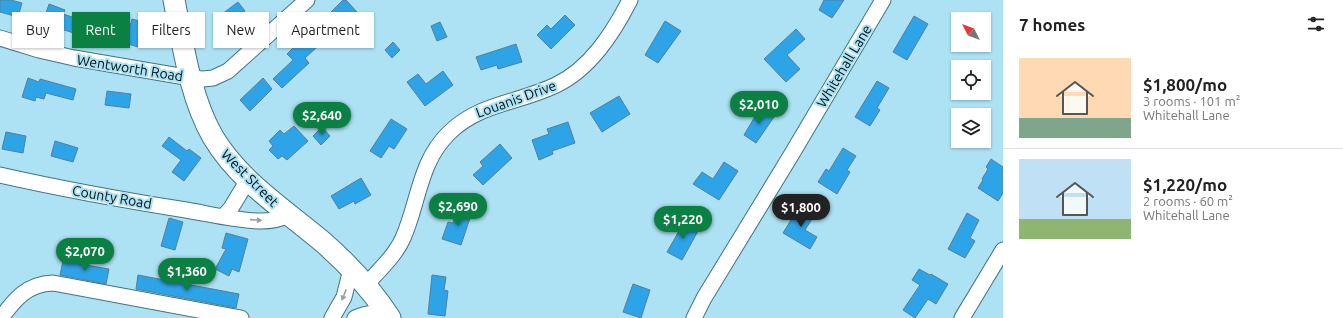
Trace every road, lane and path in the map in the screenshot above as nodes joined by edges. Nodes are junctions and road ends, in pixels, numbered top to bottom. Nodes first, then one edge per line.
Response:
1 (174, 0) edge
2 (307, 0) edge
3 (630, 0) edge
4 (883, 0) edge
5 (0, 38) edge
6 (191, 78) junction
7 (0, 175) edge
8 (248, 180) junction
9 (288, 215) junction
10 (224, 216) junction
11 (1003, 250) edge
12 (351, 269) junction
13 (366, 285) junction
14 (1, 318) edge
15 (240, 318) edge
16 (332, 318) edge
17 (355, 318) edge
18 (389, 318) edge
19 (694, 318) edge
20 (962, 318) edge

1 - 6 main road, West Street
2 - 6 street, Wentworth Road
3 - 13 street, Louanis Drive
4 - 19 street, Whitehall Lane
5 - 6 street, Wentworth Road
6 - 8 main road, West Street
7 - 10 street, County Road
8 - 9 main road, West Street
8 - 10 street
10 -> 9 street, County Road
9 - 12 main road, West Street
11 - 20 street
12 - 13 main road, West Street
12 -> 16 street
13 - 18 main road, West Street
14 - 15 street
17 - 18 street

